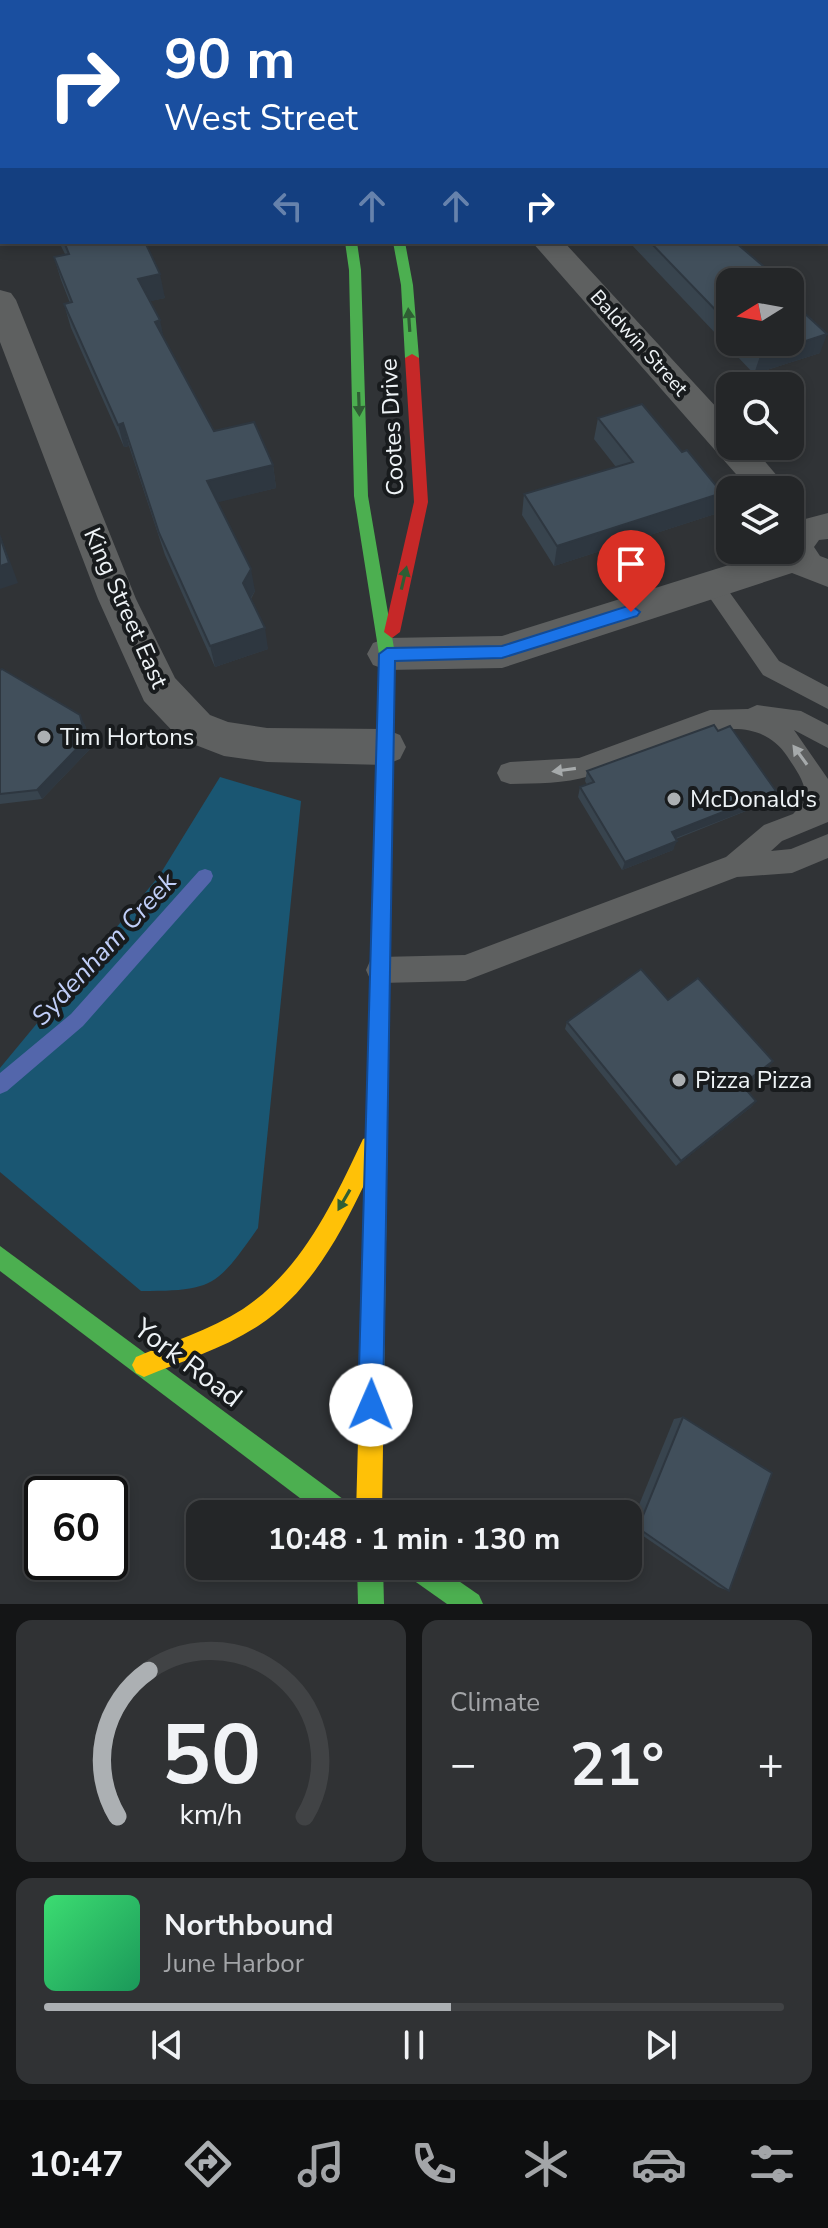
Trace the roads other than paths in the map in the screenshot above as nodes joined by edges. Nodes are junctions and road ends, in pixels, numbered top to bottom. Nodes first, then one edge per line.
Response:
1 (351, 244) edge
2 (399, 244) edge
3 (549, 244) edge
4 (0, 300) edge
5 (9, 346) edge
6 (716, 428) edge
7 (744, 460) edge
8 (759, 476) edge
9 (810, 539) edge
10 (712, 585) junction
11 (387, 654) junction
12 (828, 699) edge
13 (743, 714) junction
14 (828, 738) edge
15 (385, 747) junction
16 (510, 773) dead end
17 (816, 817) edge
18 (828, 846) edge
19 (736, 865) junction
20 (380, 970) junction
21 (378, 1130) junction
22 (0, 1257) edge
23 (144, 1365) junction
24 (323, 1500) edge
25 (369, 1500) edge
26 (370, 1580) edge
27 (435, 1580) edge
28 (371, 1604) edge
29 (470, 1604) edge

1 -> 11 main road, Cootes Drive
11 -> 2 main road, Cootes Drive
3 - 6 street, Baldwin Street
4 - 5 street, King Street East
5 - 15 street, King Street East
7 - 8 street, Baldwin Street
9 - 10 street
10 - 11 street
10 - 12 lane
11 - 15 main road, Cootes Drive
13 - 14 lane
13 -> 16 lane
17 -> 13 lane
15 - 20 main road, Cootes Drive
17 - 19 lane
18 - 19 lane
19 - 20 lane
20 - 21 main road, Cootes Drive
21 -> 23 main road
21 - 25 main road, Cootes Drive
22 - 23 main road, York Road
23 - 24 main road, York Road
26 - 28 main road
27 - 29 main road

